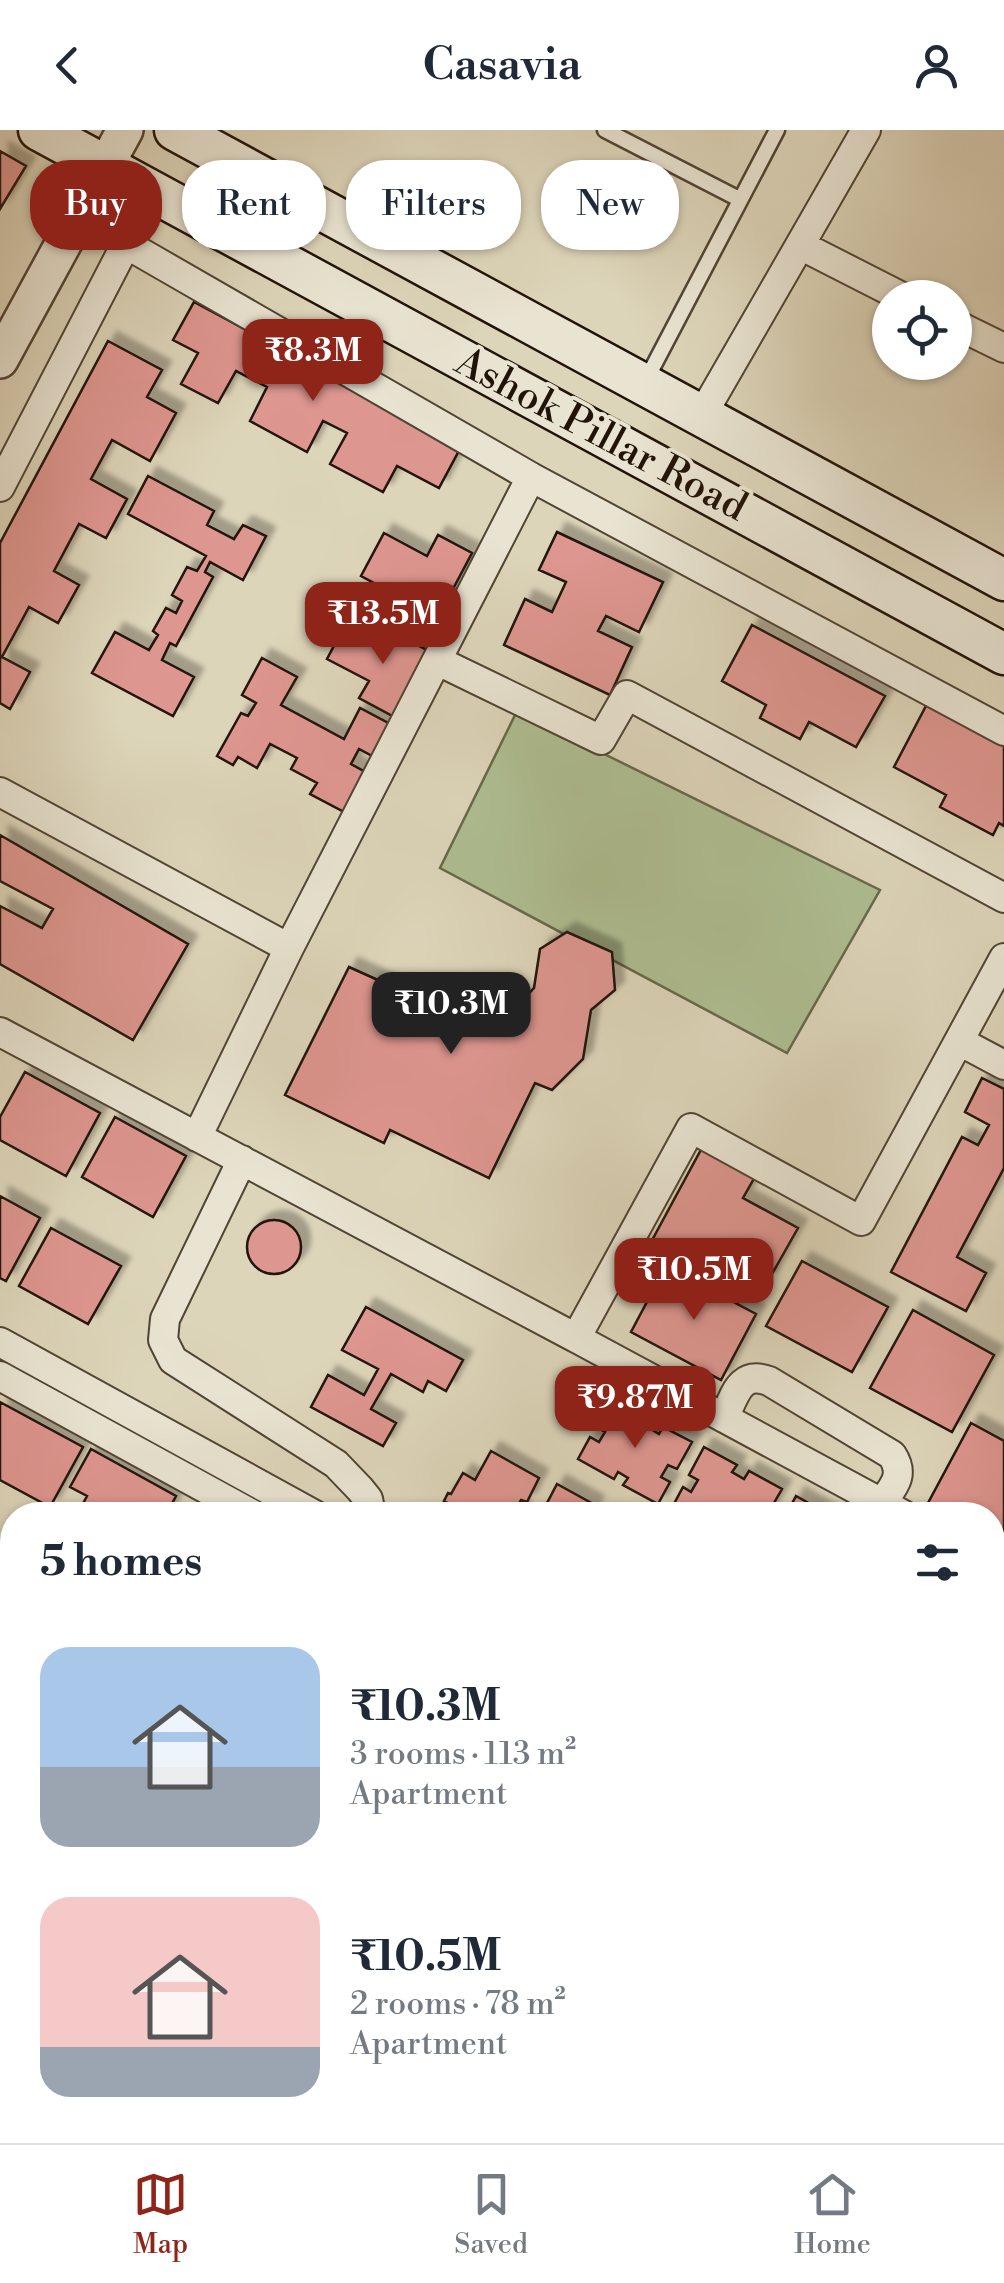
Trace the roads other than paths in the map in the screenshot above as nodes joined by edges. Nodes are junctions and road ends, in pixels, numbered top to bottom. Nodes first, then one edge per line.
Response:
1 (38, 130) edge
2 (124, 130) edge
3 (175, 130) edge
4 (605, 130) edge
5 (777, 130) edge
6 (866, 130) edge
7 (92, 160) edge
8 (109, 160) edge
9 (162, 198) edge
10 (739, 200) junction
11 (800, 245) junction
12 (60, 250) edge
13 (872, 282) edge
14 (972, 332) edge
15 (1004, 348) edge
16 (0, 360) edge
17 (644, 384) junction
18 (702, 415) junction
19 (531, 477) junction
20 (0, 487) edge
21 (1004, 580) edge
22 (1004, 654) edge
23 (438, 662) junction
24 (1004, 731) edge
25 (0, 792) edge
26 (1004, 898) edge
27 (289, 948) junction
28 (1004, 958) edge
29 (0, 1032) edge
30 (959, 1042) junction
31 (1004, 1065) edge
32 (197, 1137) junction
33 (242, 1160) junction
34 (576, 1338) junction
35 (0, 1342) edge
36 (0, 1376) edge
37 (724, 1418) junction
38 (234, 1470) junction
39 (210, 1502) edge
40 (219, 1502) edge
41 (292, 1502) edge
42 (368, 1502) edge
43 (880, 1502) edge
44 (894, 1502) edge

1 - 7 main road, Ashok Pillar Road
2 - 8 street
3 - 17 main road, Ashok Pillar Road
4 - 10 lane
5 - 10 lane
6 - 11 street
9 - 22 main road, Ashok Pillar Road
10 - 17 lane
11 - 13 street
11 - 18 street
12 - 16 street
14 - 15 street
17 - 18 main road, Ashok Pillar Road
18 - 21 main road, Ashok Pillar Road
19 - 20 street
19 - 23 street
19 - 24 street
23 - 26 street
23 - 27 street
25 - 27 street
27 - 32 street
28 - 30 street
29 - 32 street
30 - 31 street
30 - 34 street
32 - 33 street
33 - 34 street
33 - 42 street
34 - 37 street
35 - 38 street
36 - 39 street
37 - 43 street
37 - 44 street
38 - 40 street
38 - 41 street

